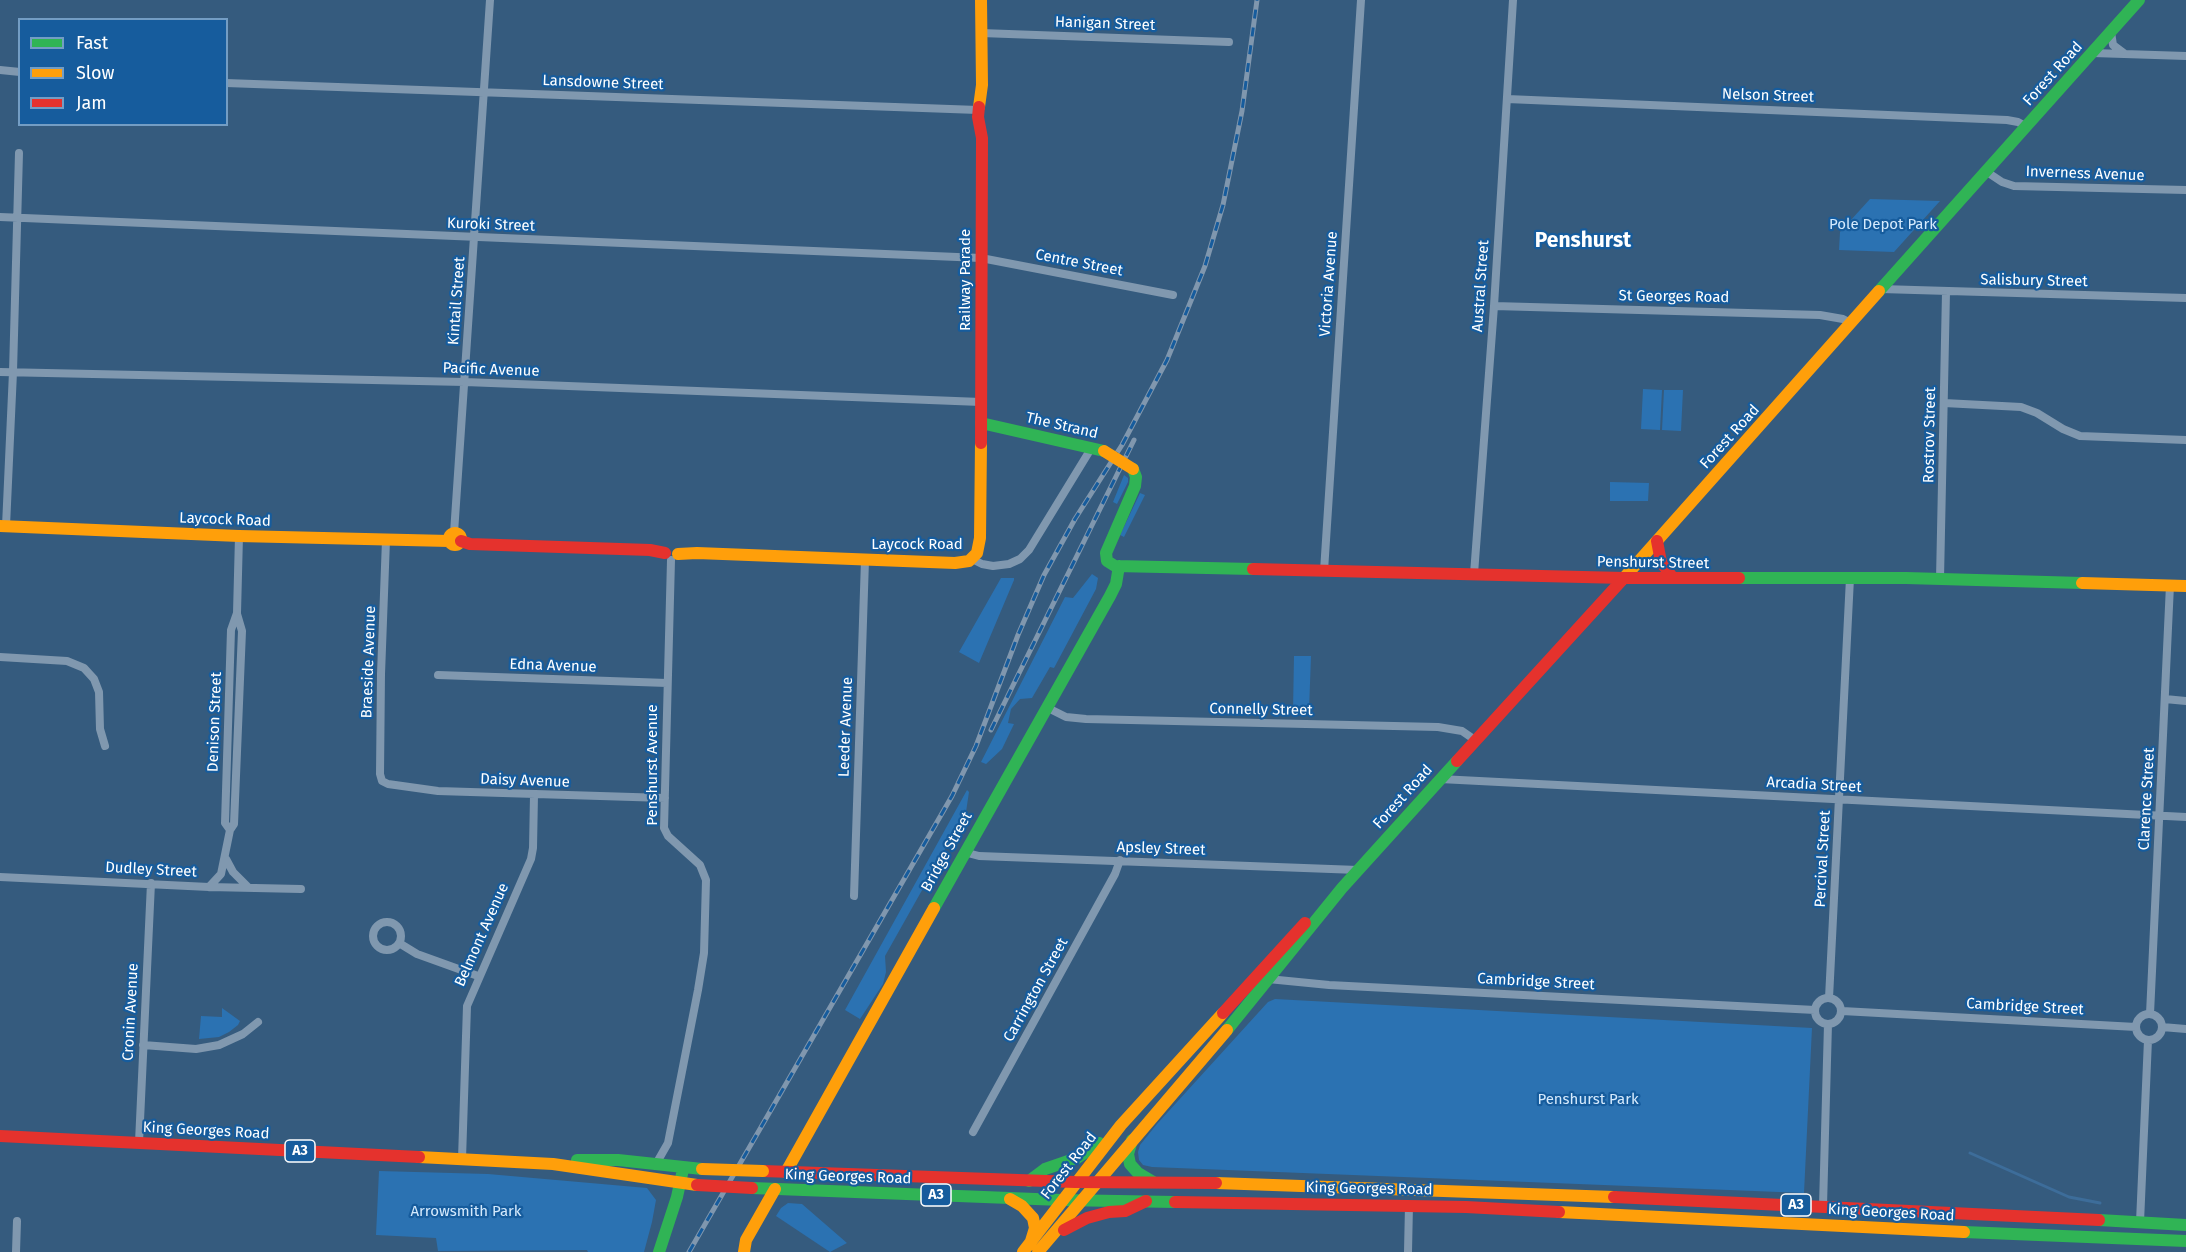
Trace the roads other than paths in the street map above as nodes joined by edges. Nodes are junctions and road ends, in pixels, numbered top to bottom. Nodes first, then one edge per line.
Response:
1 (490, 0) edge
2 (981, 0) edge
3 (1361, 0) edge
4 (1513, 0) edge
5 (2139, 0) edge
6 (2111, 32) junction
7 (981, 33) junction
8 (1229, 42) dead end
9 (2092, 53) junction
10 (2125, 54) junction
11 (2186, 56) edge
12 (0, 70) edge
13 (18, 72) edge
14 (228, 83) edge
15 (484, 92) junction
16 (1507, 99) junction
17 (978, 110) junction
18 (2027, 127) junction
19 (19, 153) dead end
20 (1987, 172) junction
21 (2186, 190) edge
22 (0, 217) edge
23 (18, 218) junction
24 (475, 238) junction
25 (981, 258) junction
26 (1881, 290) junction
27 (1946, 292) junction
28 (1173, 295) dead end
29 (2186, 298) edge
30 (1494, 306) junction
31 (1851, 323) junction
32 (0, 372) edge
33 (13, 372) junction
34 (465, 382) junction
35 (981, 402) junction
36 (1944, 402) junction
37 (981, 423) junction
38 (2186, 440) edge
39 (1098, 449) junction
40 (3, 526) edge
41 (239, 536) junction
42 (455, 538) junction
43 (386, 540) junction
44 (1657, 541) junction
45 (671, 556) junction
46 (972, 559) junction
47 (865, 560) junction
48 (1119, 566) junction
49 (1323, 571) junction
50 (1474, 574) junction
51 (1624, 578) junction
52 (1673, 578) junction
53 (1851, 578) junction
54 (1940, 579) junction
55 (2170, 585) junction
56 (2186, 586) edge
57 (0, 657) edge
58 (438, 675) dead end
59 (668, 683) junction
60 (2165, 699) junction
61 (2186, 700) edge
62 (1046, 707) junction
63 (1475, 740) junction
64 (105, 746) dead end
65 (1440, 779) junction
66 (384, 782) joint
67 (534, 795) junction
68 (665, 798) junction
69 (1839, 800) junction
70 (2160, 816) junction
71 (2186, 817) edge
72 (964, 852) junction
73 (226, 859) junction
74 (1120, 860) junction
75 (1358, 870) junction
76 (0, 877) edge
77 (151, 883) junction
78 (209, 887) junction
79 (248, 887) junction
80 (301, 889) dead end
81 (1339, 891) junction
82 (854, 896) dead end
83 (399, 943) dead end
84 (1258, 973) junction
85 (478, 976) junction
86 (1269, 980) junction
87 (1829, 998) junction
88 (1815, 1010) junction
89 (1842, 1011) junction
90 (2150, 1014) junction
91 (258, 1022) dead end
92 (1828, 1024) junction
93 (2136, 1027) junction
94 (2162, 1027) junction
95 (2186, 1029) edge
96 (2148, 1040) junction
97 (143, 1045) junction
98 (1121, 1125) junction
99 (973, 1132) dead end
100 (0, 1136) edge
101 (1132, 1140) junction
102 (139, 1142) junction
103 (462, 1159) junction
104 (553, 1164) junction
105 (656, 1164) junction
106 (684, 1167) junction
107 (786, 1172) junction
108 (1029, 1181) junction
109 (1075, 1182) junction
110 (1098, 1182) junction
111 (1153, 1182) junction
112 (680, 1183) junction
113 (775, 1189) junction
114 (1008, 1198) junction
115 (1061, 1200) junction
116 (1083, 1200) junction
117 (1147, 1200) junction
118 (1409, 1205) junction
119 (1822, 1206) junction
120 (17, 1221) dead end
121 (2140, 1222) junction
122 (2186, 1225) edge
123 (1868, 1228) junction
124 (2186, 1241) edge
125 (1047, 1242) junction
126 (1035, 1247) edge
127 (16, 1252) edge
128 (658, 1252) edge
129 (744, 1252) edge
130 (1023, 1252) edge
131 (1408, 1252) edge

1 - 15 street, Kintail Street
2 - 7 main road, Railway Parade
3 - 49 street, Victoria Avenue
4 - 16 street, Austral Street
5 - 6 main road, Forest Road
6 - 9 main road, Forest Road
6 - 10 street
7 - 8 street, Hanigan Street
7 - 17 main road, Railway Parade
9 - 10 street
9 - 18 main road, Forest Road
10 - 11 street
12 - 13 street
14 - 15 street, Lansdowne Street
15 - 17 street, Lansdowne Street
15 - 24 street, Kintail Street
16 - 18 street, Nelson Street
16 - 30 street, Austral Street
17 - 25 main road, Railway Parade
18 - 20 main road, Forest Road
19 - 23 street
20 - 21 street, Inverness Avenue
20 - 26 main road, Forest Road
22 - 23 street, Kuroki Street
23 - 24 street, Kuroki Street
23 - 33 street
24 - 25 street, Kuroki Street
24 - 34 street, Kintail Street
25 - 28 street, Centre Street
25 - 35 main road, Railway Parade
26 - 27 street, Salisbury Street
26 - 31 main road, Forest Road
27 - 29 street, Salisbury Street
27 - 36 street, Rostrov Street
30 - 31 street, St Georges Road
30 - 50 street, Austral Street
31 - 44 main road, Forest Road
32 - 33 street, Pacific Avenue
33 - 34 street, Pacific Avenue
33 - 40 street
34 - 35 street, Pacific Avenue
34 - 42 street, Kintail Street
35 - 37 main road, Railway Parade
36 - 38 street
36 - 54 street, Rostrov Street
37 - 39 main road, The Strand
37 - 46 main road, Railway Parade
39 - 46 street, Laycock Road
39 - 48 main road, The Strand, bridge
40 - 41 main road, Laycock Road
41 - 43 main road, Laycock Road
41 - 73 street, Denison Street
42 - 43 main road, Laycock Road
42 - 45 main road, Laycock Road
43 - 66 street, Braeside Avenue
44 - 51 main road, Forest Road
44 - 52 main road
45 - 47 main road, Laycock Road
45 - 59 street, Penshurst Avenue
46 - 47 main road, Laycock Road
47 - 82 street, Leeder Avenue
48 - 49 main road, Penshurst Street
48 - 62 main road, Bridge Street
49 - 50 main road, Penshurst Street
50 - 51 main road, Penshurst Street
51 - 52 main road, Penshurst Street
51 - 63 main road, Forest Road
52 - 53 main road, Penshurst Street
53 - 54 main road, Penshurst Street
53 - 69 street, Percival Street
54 - 55 main road, Penshurst Street
55 - 56 main road, Penshurst Street
55 - 60 street, Clarence Street
57 - 64 street
58 - 59 street, Edna Avenue
59 - 68 street, Penshurst Avenue
60 - 61 street
60 - 70 street, Clarence Street
62 - 63 street, Connelly Street
62 - 72 main road, Bridge Street
63 - 65 main road, Forest Road
65 - 69 street, Arcadia Street
65 - 75 main road, Forest Road
66 - 67 street, Daisy Avenue
67 - 68 street, Daisy Avenue
67 - 85 street, Belmont Avenue
68 - 105 street, Penshurst Avenue
69 - 70 street, Arcadia Street
69 - 87 street, Percival Street
70 - 71 street, Arcadia Street
70 - 90 street, Clarence Street
72 - 74 street, Apsley Street
72 - 107 main road, Bridge Street
73 - 78 street, Denison Street
73 - 79 street
74 - 75 street, Apsley Street
74 - 99 street, Carrington Street
75 - 81 main road, Forest Road
76 - 77 street, Dudley Street
77 - 78 street, Dudley Street
77 - 97 street, Cronin Avenue
78 - 79 street, Dudley Street
79 - 80 street, Dudley Street
81 - 84 main road, Forest Road
81 - 86 main road, Forest Road
83 - 85 street
84 - 86 street, Cambridge Street
84 - 98 main road, Forest Road
85 - 103 street, Belmont Avenue
86 - 88 street, Cambridge Street
86 - 101 main road, Forest Road
87 - 88 street
87 - 89 street
88 - 92 street
89 - 92 street
89 - 93 street, Cambridge Street
90 - 93 street
90 - 94 street
91 - 97 street
92 - 119 street
93 - 96 street
94 - 95 street
94 - 96 street
96 - 121 street
97 - 102 street, Cronin Avenue
98 - 108 main road
98 - 109 main road, Forest Road
100 - 102 main road, King Georges Road / A3
101 - 110 main road, Forest Road
101 - 111 main road
102 - 103 main road, King Georges Road / A3
103 - 104 main road, King Georges Road / A3
104 - 105 main road, King Georges Road / A3
104 - 112 main road, King Georges Road / A3
105 - 106 main road, King Georges Road / A3
106 - 107 main road, King Georges Road / A3, bridge
106 - 112 main road
107 - 108 main road, King Georges Road / A3
107 - 113 main road, Bridge Street
108 - 109 main road, King Georges Road / A3
109 - 110 main road, King Georges Road / A3
109 - 115 main road, Forest Road
110 - 111 main road, King Georges Road / A3
110 - 116 main road, Forest Road
111 - 119 main road, King Georges Road / A3
112 - 113 main road, King Georges Road / A3, bridge
112 - 128 main road
113 - 114 main road, King Georges Road / A3
113 - 129 main road, Bridge Street
114 - 115 main road, King Georges Road / A3
114 - 126 main road
115 - 116 main road, King Georges Road / A3
115 - 126 main road, Forest Road
116 - 117 main road, King Georges Road / A3
116 - 125 main road, Forest Road
117 - 118 main road, King Georges Road / A3
117 - 125 main road
118 - 123 main road, King Georges Road / A3
118 - 131 street
119 - 121 main road, King Georges Road / A3
119 - 123 main road
120 - 127 street
121 - 122 main road, King Georges Road / A3
123 - 124 main road, King Georges Road / A3
125 - 126 main road, Forest Road
126 - 130 main road, Forest Road

